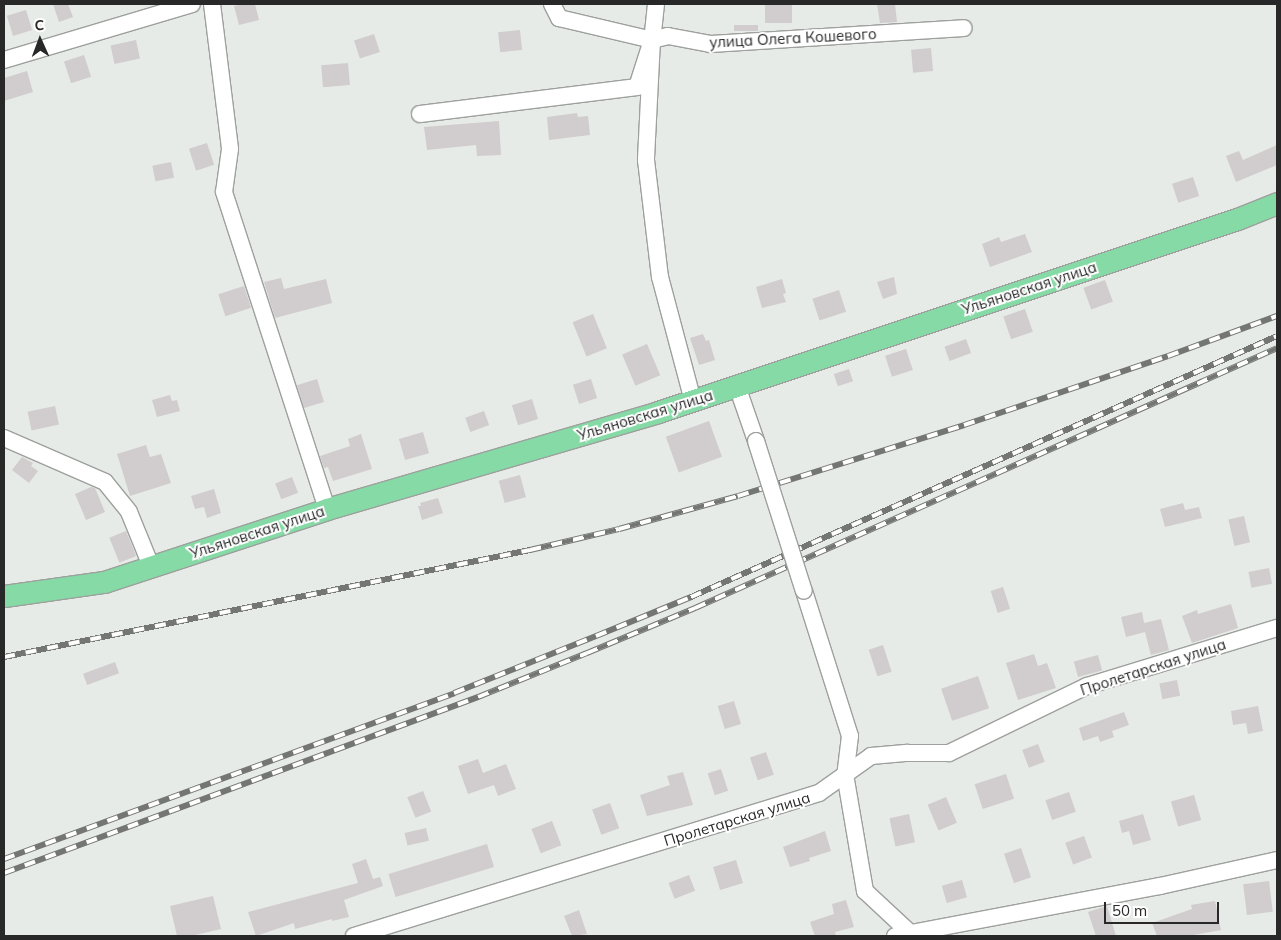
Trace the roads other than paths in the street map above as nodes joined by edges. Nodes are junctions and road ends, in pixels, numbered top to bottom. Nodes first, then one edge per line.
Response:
1 (192, 4) edge
2 (212, 4) edge
3 (552, 4) edge
4 (656, 4) edge
5 (963, 28) dead end
6 (652, 40) junction
7 (4, 60) edge
8 (420, 114) dead end
9 (1277, 203) edge
10 (737, 386) junction
11 (693, 401) junction
12 (4, 438) edge
13 (327, 509) junction
14 (152, 566) junction
15 (4, 596) edge
16 (1277, 628) edge
17 (845, 774) junction
18 (1277, 860) edge
19 (902, 934) edge
20 (354, 936) edge

1 - 7 street
2 - 13 street
3 - 6 street, улица Олега Кошевого
4 - 6 street
5 - 6 street, улица Олега Кошевого
6 - 8 street
6 - 11 street
9 - 10 main road, Ульяновская улица
10 - 11 main road, Ульяновская улица
10 - 17 street, bridge
11 - 13 main road, Ульяновская улица
12 - 14 street
13 - 14 main road, Ульяновская улица
14 - 15 main road, Ульяновская улица
16 - 17 street, Пролетарская улица
17 - 19 street
17 - 20 street, Пролетарская улица
18 - 19 street

